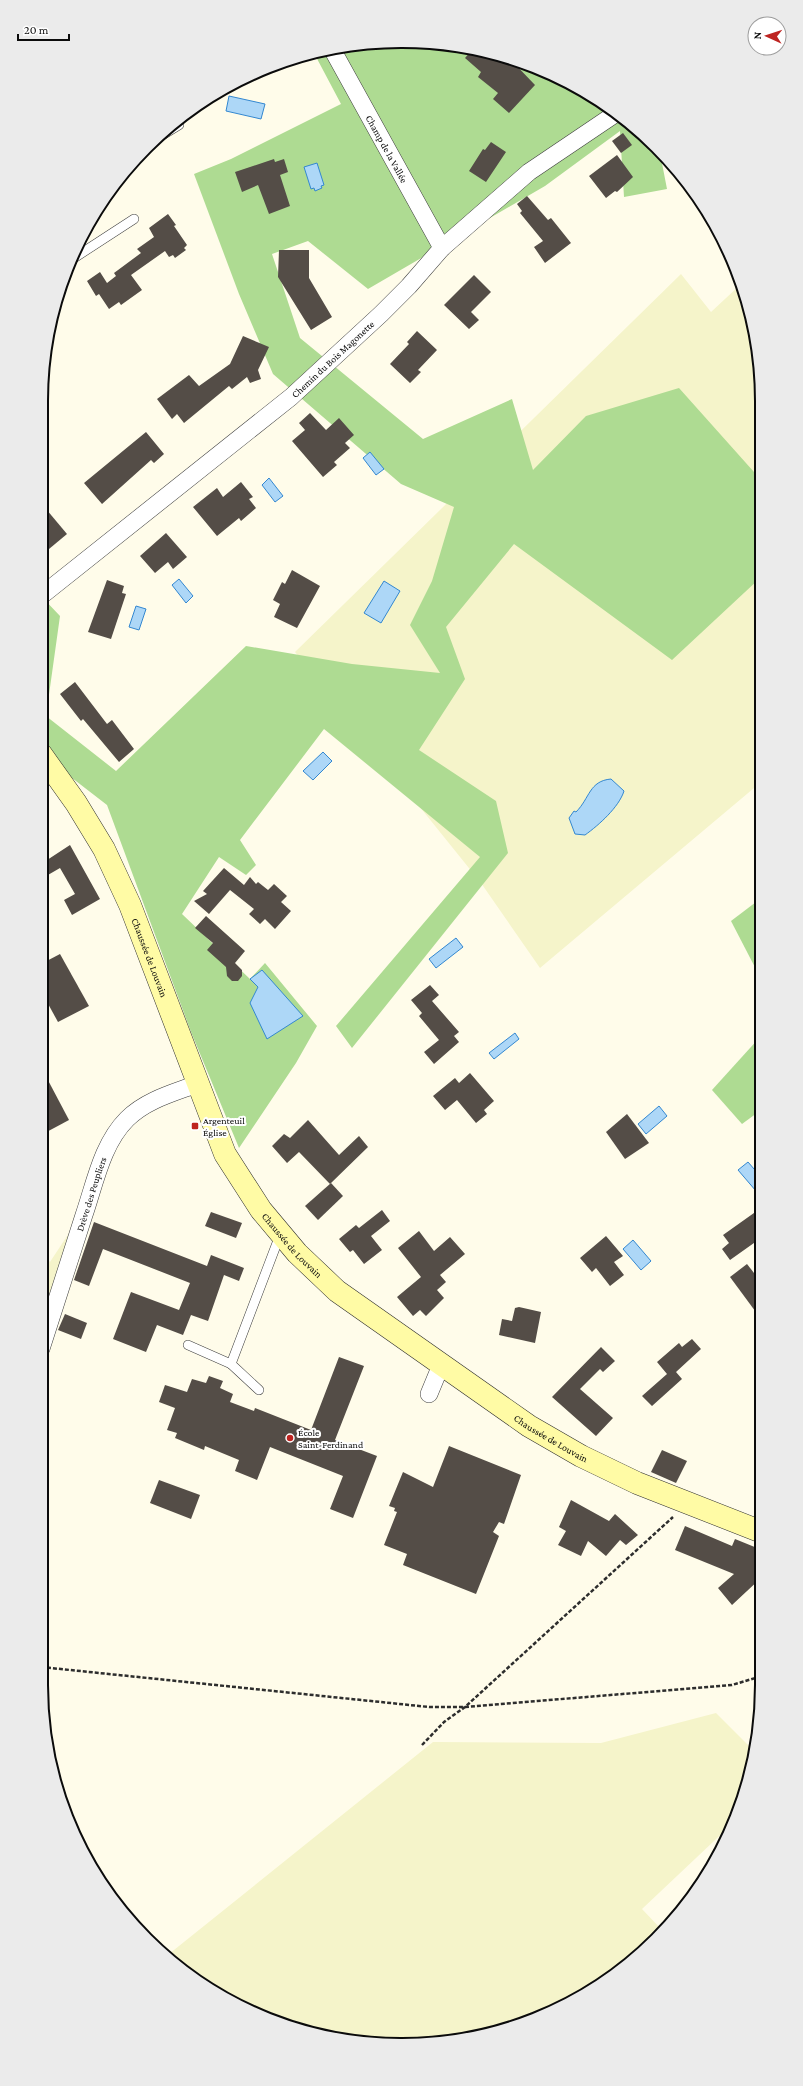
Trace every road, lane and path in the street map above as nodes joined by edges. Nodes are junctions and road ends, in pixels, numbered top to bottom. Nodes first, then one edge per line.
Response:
1 (335, 55) edge
2 (611, 117) edge
3 (134, 219) dead end
4 (442, 248) junction
5 (80, 255) edge
6 (48, 590) edge
7 (48, 764) edge
8 (197, 1084) junction
9 (280, 1235) junction
10 (48, 1328) edge
11 (188, 1345) dead end
12 (231, 1364) junction
13 (441, 1365) junction
14 (259, 1390) dead end
15 (428, 1394) dead end
16 (688, 1504) junction
17 (755, 1529) edge
18 (48, 1668) edge
19 (755, 1678) edge
20 (465, 1707) junction
21 (422, 1745) dead end

1 - 4 street, Champ de la Vallée
2 - 4 street, Chemin du Bois Magonette
3 - 5 lane
4 - 6 street, Chemin du Bois Magonette
7 - 8 main road, Chaussée de Louvain
8 - 9 main road, Chaussée de Louvain
8 - 10 street, Drève des Peupliers
9 - 12 lane
9 - 13 main road, Chaussée de Louvain
11 - 12 lane
12 - 14 lane
13 - 15 street
13 - 16 main road, Chaussée de Louvain
16 - 17 main road, Chaussée de Louvain
16 - 20 path
18 - 20 path
19 - 20 path
20 - 21 path

